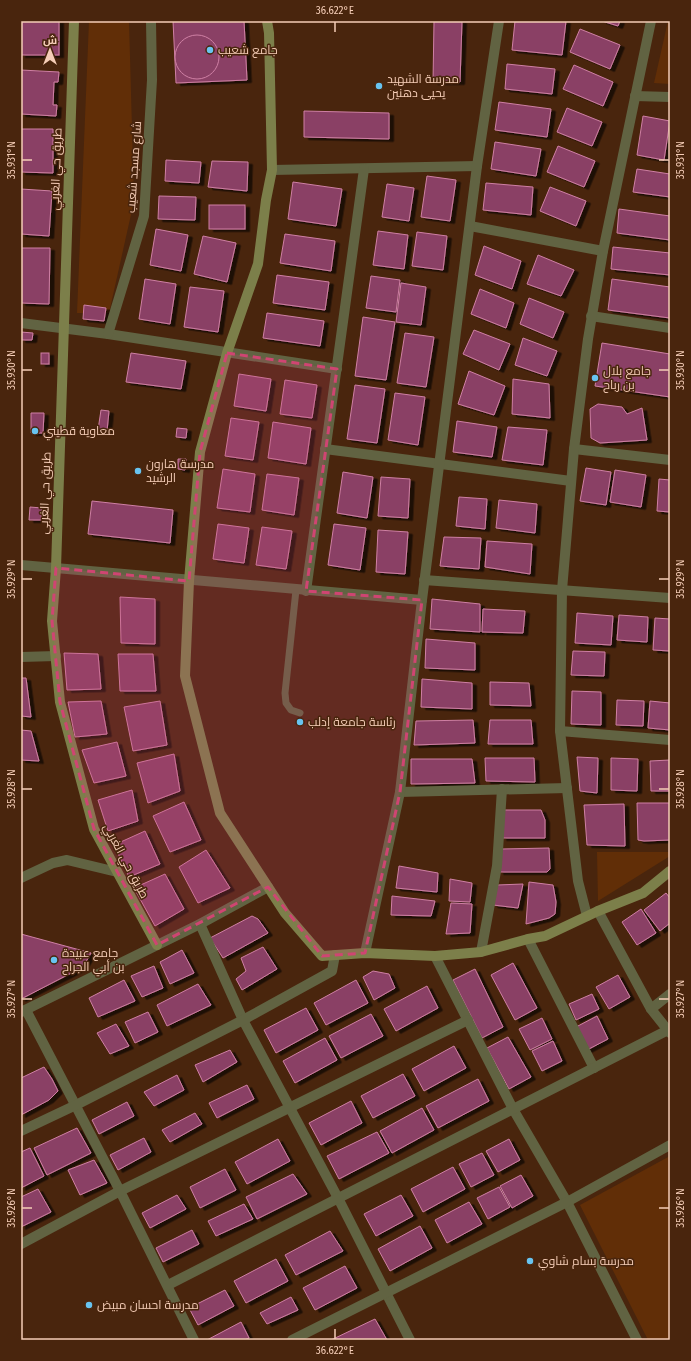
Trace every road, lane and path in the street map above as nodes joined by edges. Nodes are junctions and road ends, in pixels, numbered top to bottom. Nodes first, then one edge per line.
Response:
1 (74, 21) edge
2 (151, 21) edge
3 (267, 21) edge
4 (271, 21) edge
5 (499, 21) edge
6 (651, 21) edge
7 (269, 33) junction
8 (635, 96) junction
9 (670, 97) edge
10 (477, 166) junction
11 (364, 169) junction
12 (272, 170) junction
13 (470, 226) junction
14 (603, 250) junction
15 (592, 316) junction
16 (21, 323) edge
17 (64, 328) junction
18 (670, 328) edge
19 (108, 334) junction
20 (227, 353) junction
21 (336, 369) junction
22 (574, 448) junction
23 (326, 449) junction
24 (670, 460) edge
25 (439, 464) junction
26 (571, 481) junction
27 (21, 565) edge
28 (56, 568) junction
29 (424, 580) junction
30 (189, 581) junction
31 (301, 590) junction
32 (562, 590) junction
33 (670, 598) edge
34 (422, 600) junction
35 (56, 656) junction
36 (21, 657) edge
37 (300, 712) dead end
38 (560, 731) junction
39 (670, 740) edge
40 (567, 788) junction
41 (502, 789) junction
42 (400, 792) junction
43 (670, 871) edge
44 (117, 872) junction
45 (21, 878) edge
46 (268, 887) junction
47 (598, 910) junction
48 (587, 916) junction
49 (200, 924) junction
50 (528, 939) junction
51 (157, 945) junction
52 (481, 952) junction
53 (365, 953) junction
54 (335, 955) junction
55 (434, 956) junction
56 (670, 994) edge
57 (651, 1009) junction
58 (24, 1011) edge
59 (243, 1020) junction
60 (468, 1020) junction
61 (669, 1032) edge
62 (594, 1068) junction
63 (76, 1104) junction
64 (290, 1108) junction
65 (513, 1109) junction
66 (21, 1131) edge
67 (670, 1145) edge
68 (120, 1192) junction
69 (338, 1198) junction
70 (567, 1202) junction
71 (21, 1244) edge
72 (168, 1285) junction
73 (386, 1292) junction
74 (304, 1338) edge
75 (194, 1340) edge
76 (292, 1340) edge
77 (410, 1340) edge
78 (637, 1340) edge

1 - 17 street, طريق حي الغربي
2 - 19 street, شارع مسجد شعيب
3 - 7 street
4 - 7 street
5 - 10 street
6 - 8 street
7 - 12 street
8 - 9 street
8 - 14 street
10 - 11 street
10 - 13 street
11 - 12 street
11 - 21 street
12 - 20 street
13 - 14 street
13 - 25 street
14 - 15 street
15 - 18 street
15 - 22 street
16 - 17 street
17 - 19 street
17 - 28 street, طريق حي الغربي
19 - 20 street
20 - 21 street
20 - 30 street
21 - 23 street
22 - 24 street
22 - 26 street
23 - 25 street
23 - 31 street
25 - 26 street
25 - 29 street
26 - 32 street
27 - 28 street
28 - 30 street
28 - 35 street, طريق حي الغربي
29 - 32 street
29 - 34 street
30 - 31 street
30 - 46 street
31 - 34 street
31 - 37 lane
32 - 33 street
32 - 38 street
34 - 42 street
35 - 36 street
35 - 44 street, طريق حي الغربي
38 - 39 street
38 - 40 street
40 - 41 street
40 - 48 street
41 - 42 street
41 - 52 street
42 - 53 street
43 - 47 street
44 - 45 street
44 - 51 street, طريق حي الغربي
46 - 49 street
46 - 54 street
47 - 48 street
47 - 57 street
48 - 50 street
49 - 51 street
49 - 59 street
50 - 52 street
50 - 62 street
51 - 58 street
52 - 55 street
53 - 54 street
53 - 55 street
54 - 59 street
55 - 60 street
56 - 57 street
57 - 61 street
58 - 63 street
59 - 63 street
59 - 64 street
60 - 64 street
60 - 65 street
61 - 62 street
62 - 65 street
63 - 66 street
63 - 68 street
64 - 68 street
64 - 69 street
65 - 69 street
65 - 70 street
67 - 70 street
68 - 71 street
68 - 72 street
69 - 72 street
69 - 73 street
70 - 73 street
70 - 78 street
72 - 75 street
73 - 74 street
73 - 77 street
74 - 76 street

